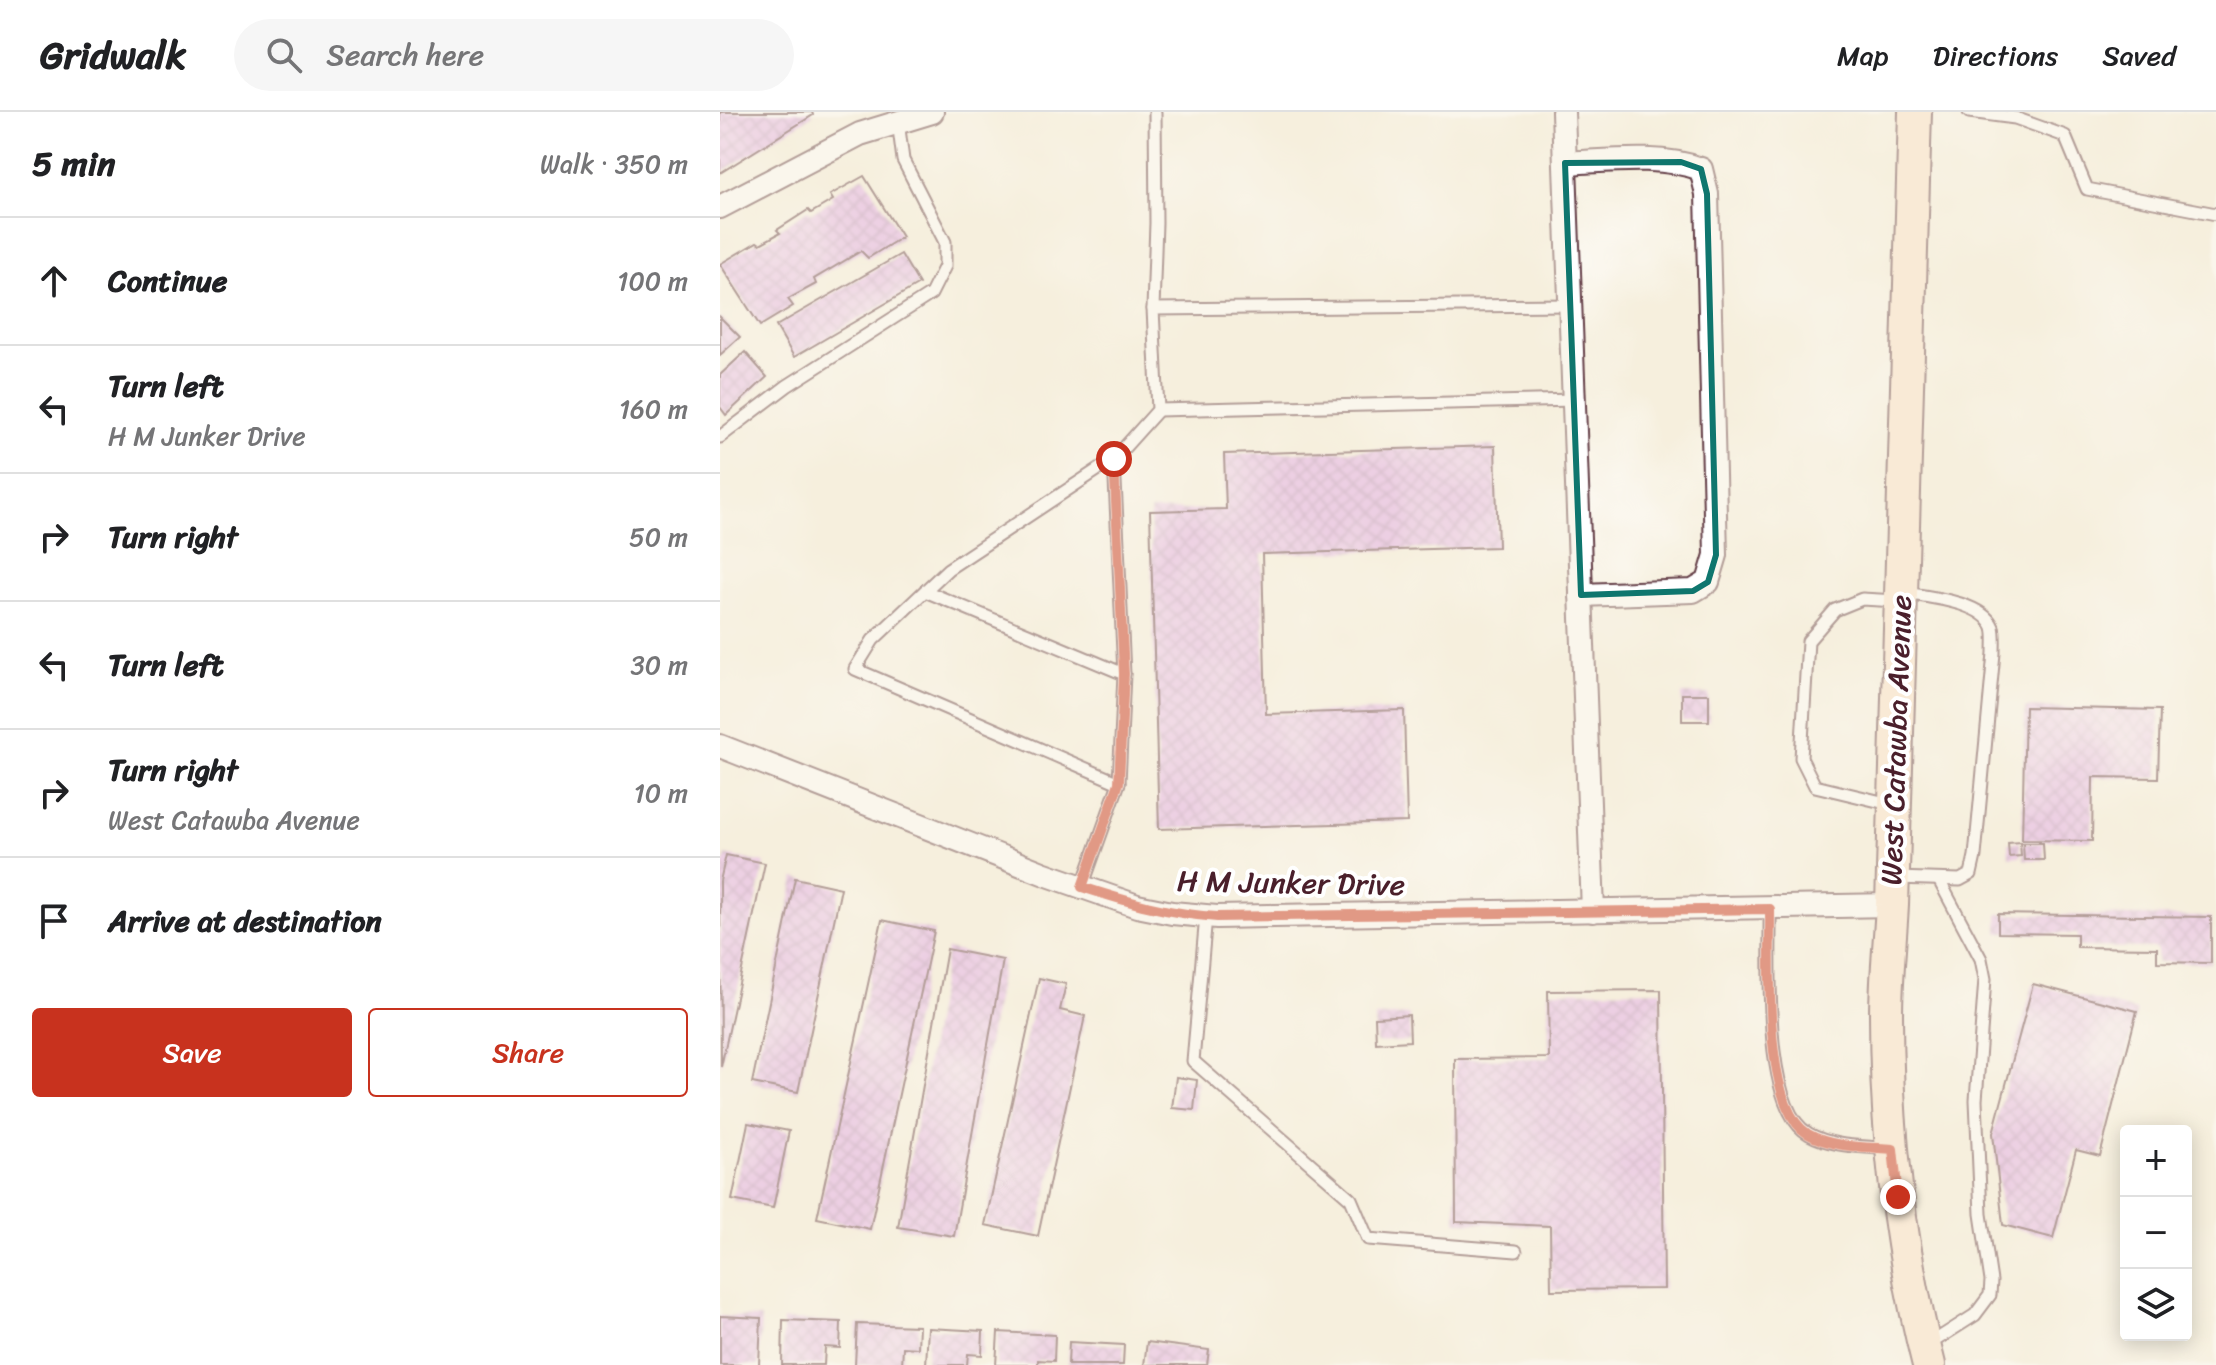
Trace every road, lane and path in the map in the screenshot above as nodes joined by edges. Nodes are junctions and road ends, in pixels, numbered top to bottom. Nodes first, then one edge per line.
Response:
1 (932, 112) edge
2 (1155, 112) edge
3 (1563, 112) edge
4 (1915, 112) edge
5 (1969, 112) edge
6 (896, 117) edge
7 (1565, 163) junction
8 (720, 207) edge
9 (2216, 214) edge
10 (1571, 305) junction
11 (1153, 309) junction
12 (1574, 400) junction
13 (1158, 410) junction
14 (720, 437) edge
15 (1114, 459) junction
16 (925, 591) junction
17 (1581, 595) junction
18 (1901, 597) junction
19 (1124, 674) junction
20 (720, 746) edge
21 (1119, 783) junction
22 (1895, 805) junction
23 (1939, 880) junction
24 (1082, 887) junction
25 (1892, 892) junction
26 (1770, 909) junction
27 (1593, 911) junction
28 (1206, 916) junction
29 (1893, 1149) junction
30 (1516, 1251) dead end
31 (1926, 1356) edge

1 - 6 street
2 - 11 lane
3 - 7 street
4 - 18 main road, West Catawba Avenue
5 - 9 lane
6 - 8 street
6 - 14 lane
7 - 10 street
7 - 17 street
10 - 11 lane
10 - 12 street
11 - 13 lane
12 - 13 lane
12 - 17 street
13 - 15 lane
15 - 16 lane
15 - 19 lane
16 - 19 lane
16 - 21 lane
17 - 27 street
18 - 22 main road, West Catawba Avenue
18 - 22 lane
18 - 23 lane
19 - 21 lane
20 - 24 street, H M Junker Drive
21 - 24 lane
22 - 25 main road, West Catawba Avenue
23 - 25 lane
23 - 31 lane
24 - 28 street, H M Junker Drive
25 - 26 street, H M Junker Drive
25 - 29 main road, West Catawba Avenue
26 - 27 street, H M Junker Drive
26 - 29 lane
27 - 28 street, H M Junker Drive
28 - 30 lane
29 - 31 main road, West Catawba Avenue

